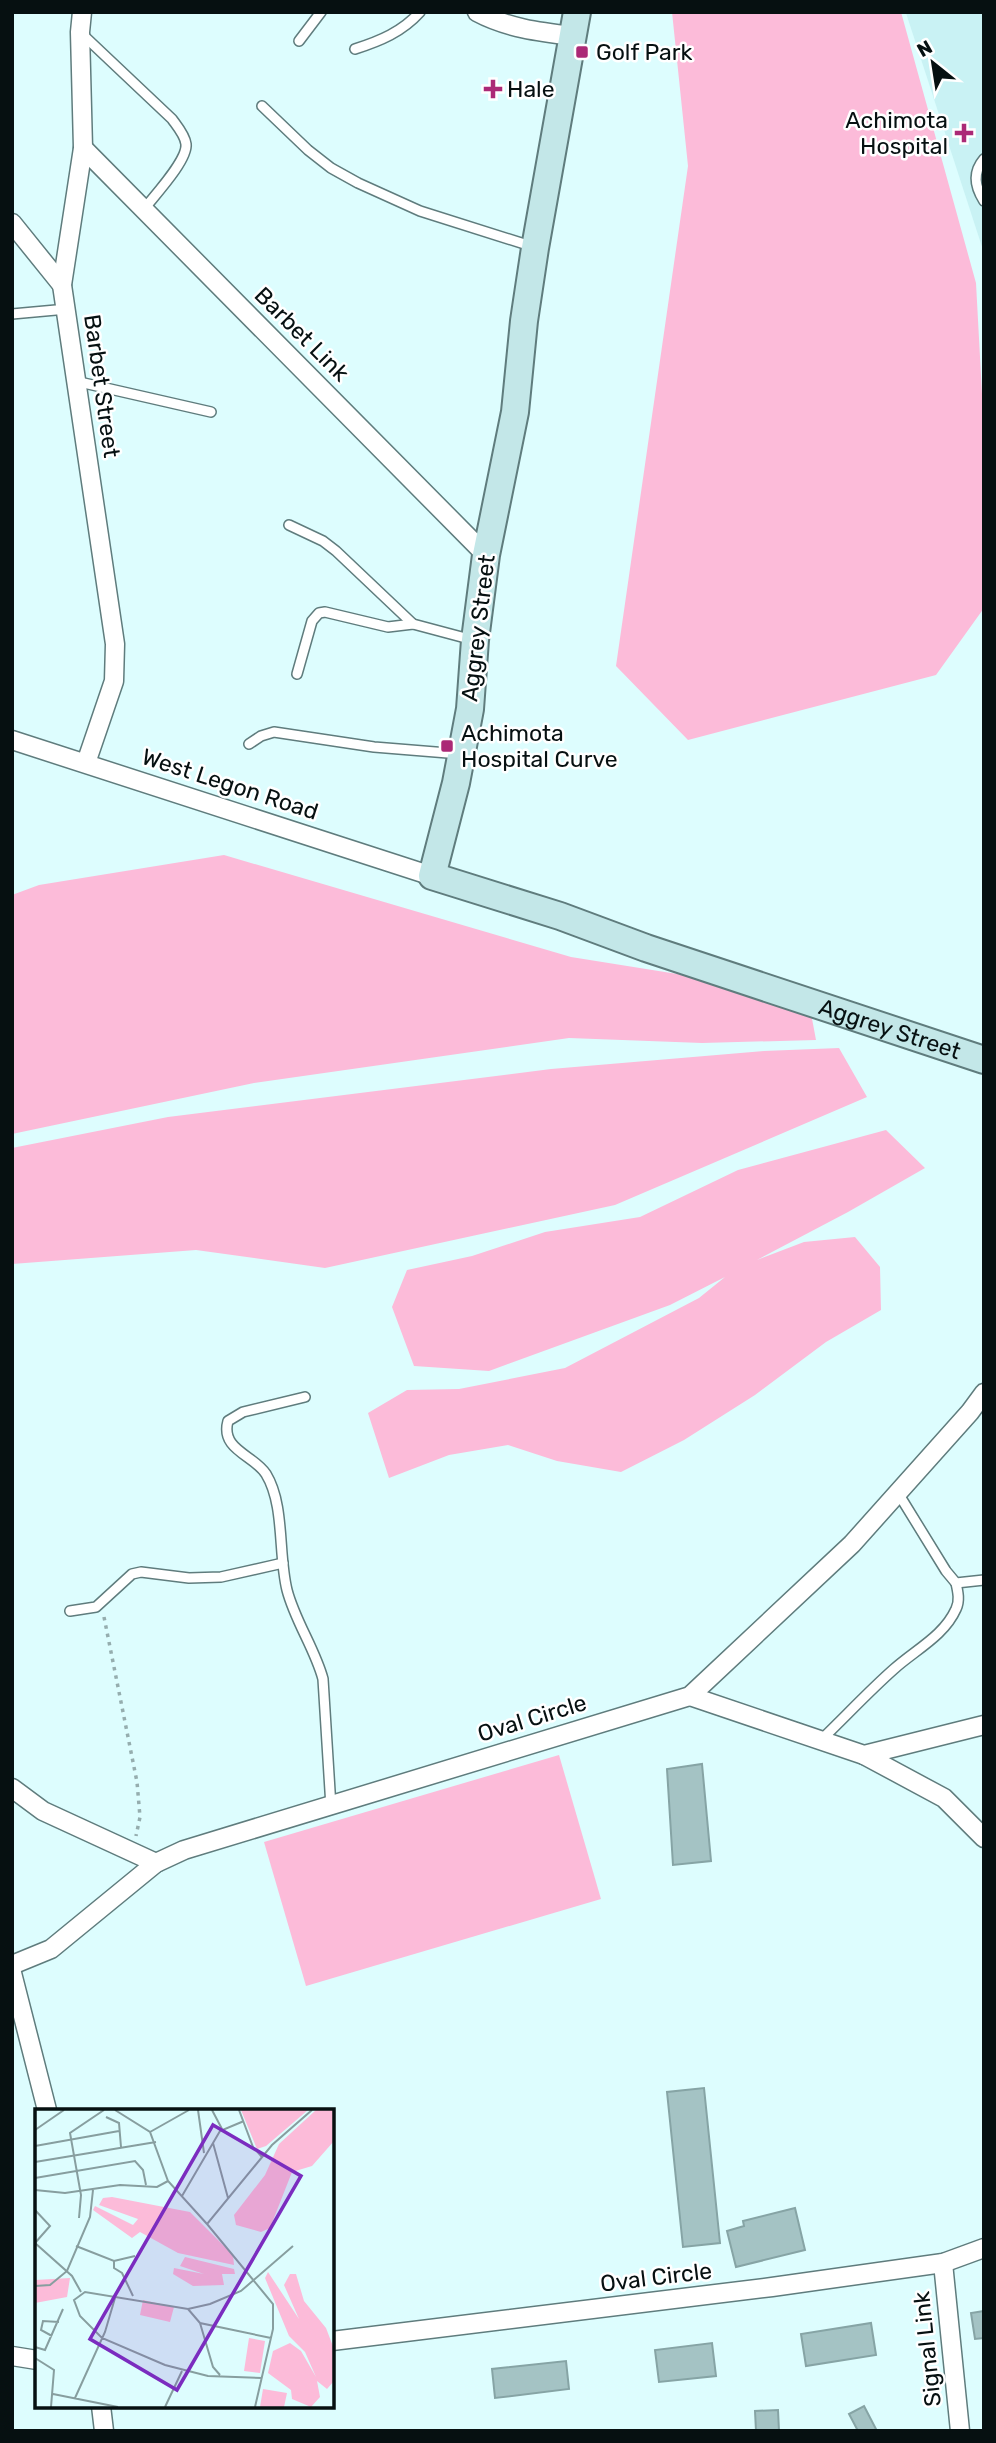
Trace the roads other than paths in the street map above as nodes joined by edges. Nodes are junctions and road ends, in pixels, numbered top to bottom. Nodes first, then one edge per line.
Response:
1 (82, 12) edge
2 (321, 12) edge
3 (420, 12) edge
4 (477, 12) edge
5 (575, 24) edge
6 (80, 32) junction
7 (299, 41) dead end
8 (355, 49) dead end
9 (262, 106) dead end
10 (83, 148) junction
11 (984, 159) edge
12 (984, 201) edge
13 (144, 209) junction
14 (12, 222) edge
15 (535, 248) junction
16 (62, 285) junction
17 (67, 309) junction
18 (12, 314) edge
19 (75, 381) junction
20 (211, 412) dead end
21 (289, 525) dead end
22 (486, 555) junction
23 (413, 624) junction
24 (475, 640) junction
25 (297, 674) dead end
26 (12, 740) edge
27 (249, 744) dead end
28 (460, 754) junction
29 (86, 763) junction
30 (432, 876) junction
31 (984, 1060) edge
32 (984, 1393) edge
33 (305, 1397) dead end
34 (898, 1493) junction
35 (283, 1563) junction
36 (984, 1580) edge
37 (956, 1583) junction
38 (70, 1611) dead end
39 (690, 1696) junction
40 (984, 1725) edge
41 (820, 1741) junction
42 (864, 1755) junction
43 (12, 1788) edge
44 (331, 1807) junction
45 (984, 1838) edge
46 (156, 1863) junction
47 (12, 1965) edge
48 (12, 1973) edge
49 (47, 2109) edge
50 (984, 2248) edge
51 (943, 2263) junction
52 (334, 2341) edge
53 (12, 2356) edge
54 (35, 2360) edge
55 (101, 2408) edge
56 (104, 2431) edge
57 (960, 2431) edge

1 - 6 street, Barbet Street
2 - 7 lane
3 - 8 lane
4 - 5 street
5 - 15 main road, Aggrey Street
6 - 10 street, Barbet Street
6 - 13 lane
9 - 15 lane
10 - 13 street, Barbet Link
10 - 16 street, Barbet Street
11 - 12 lane
13 - 22 street, Barbet Link
14 - 16 street
15 - 22 main road, Aggrey Street
16 - 17 street, Barbet Street
17 - 18 lane
17 - 19 street, Barbet Street
19 - 20 lane
19 - 29 street, Barbet Street
21 - 23 lane
22 - 24 main road, Aggrey Street
23 - 24 lane
23 - 25 lane
24 - 28 main road, Aggrey Street
26 - 29 street, West Legon Road
27 - 28 lane
28 - 30 main road, Aggrey Street
29 - 30 street, West Legon Road
30 - 31 main road, Aggrey Street
32 - 34 street, Oval Circle
33 - 35 lane
34 - 37 lane
34 - 39 street, Oval Circle
35 - 38 lane
35 - 44 lane
36 - 37 lane
37 - 41 lane
39 - 41 street
39 - 44 street, Oval Circle
40 - 42 street
41 - 42 street
42 - 45 street
43 - 46 street
44 - 46 street, Oval Circle
46 - 47 street, Oval Circle
48 - 49 street
50 - 51 street, Oval Circle
51 - 52 street, Oval Circle
51 - 57 street, Signal Link
53 - 54 street
55 - 56 street

